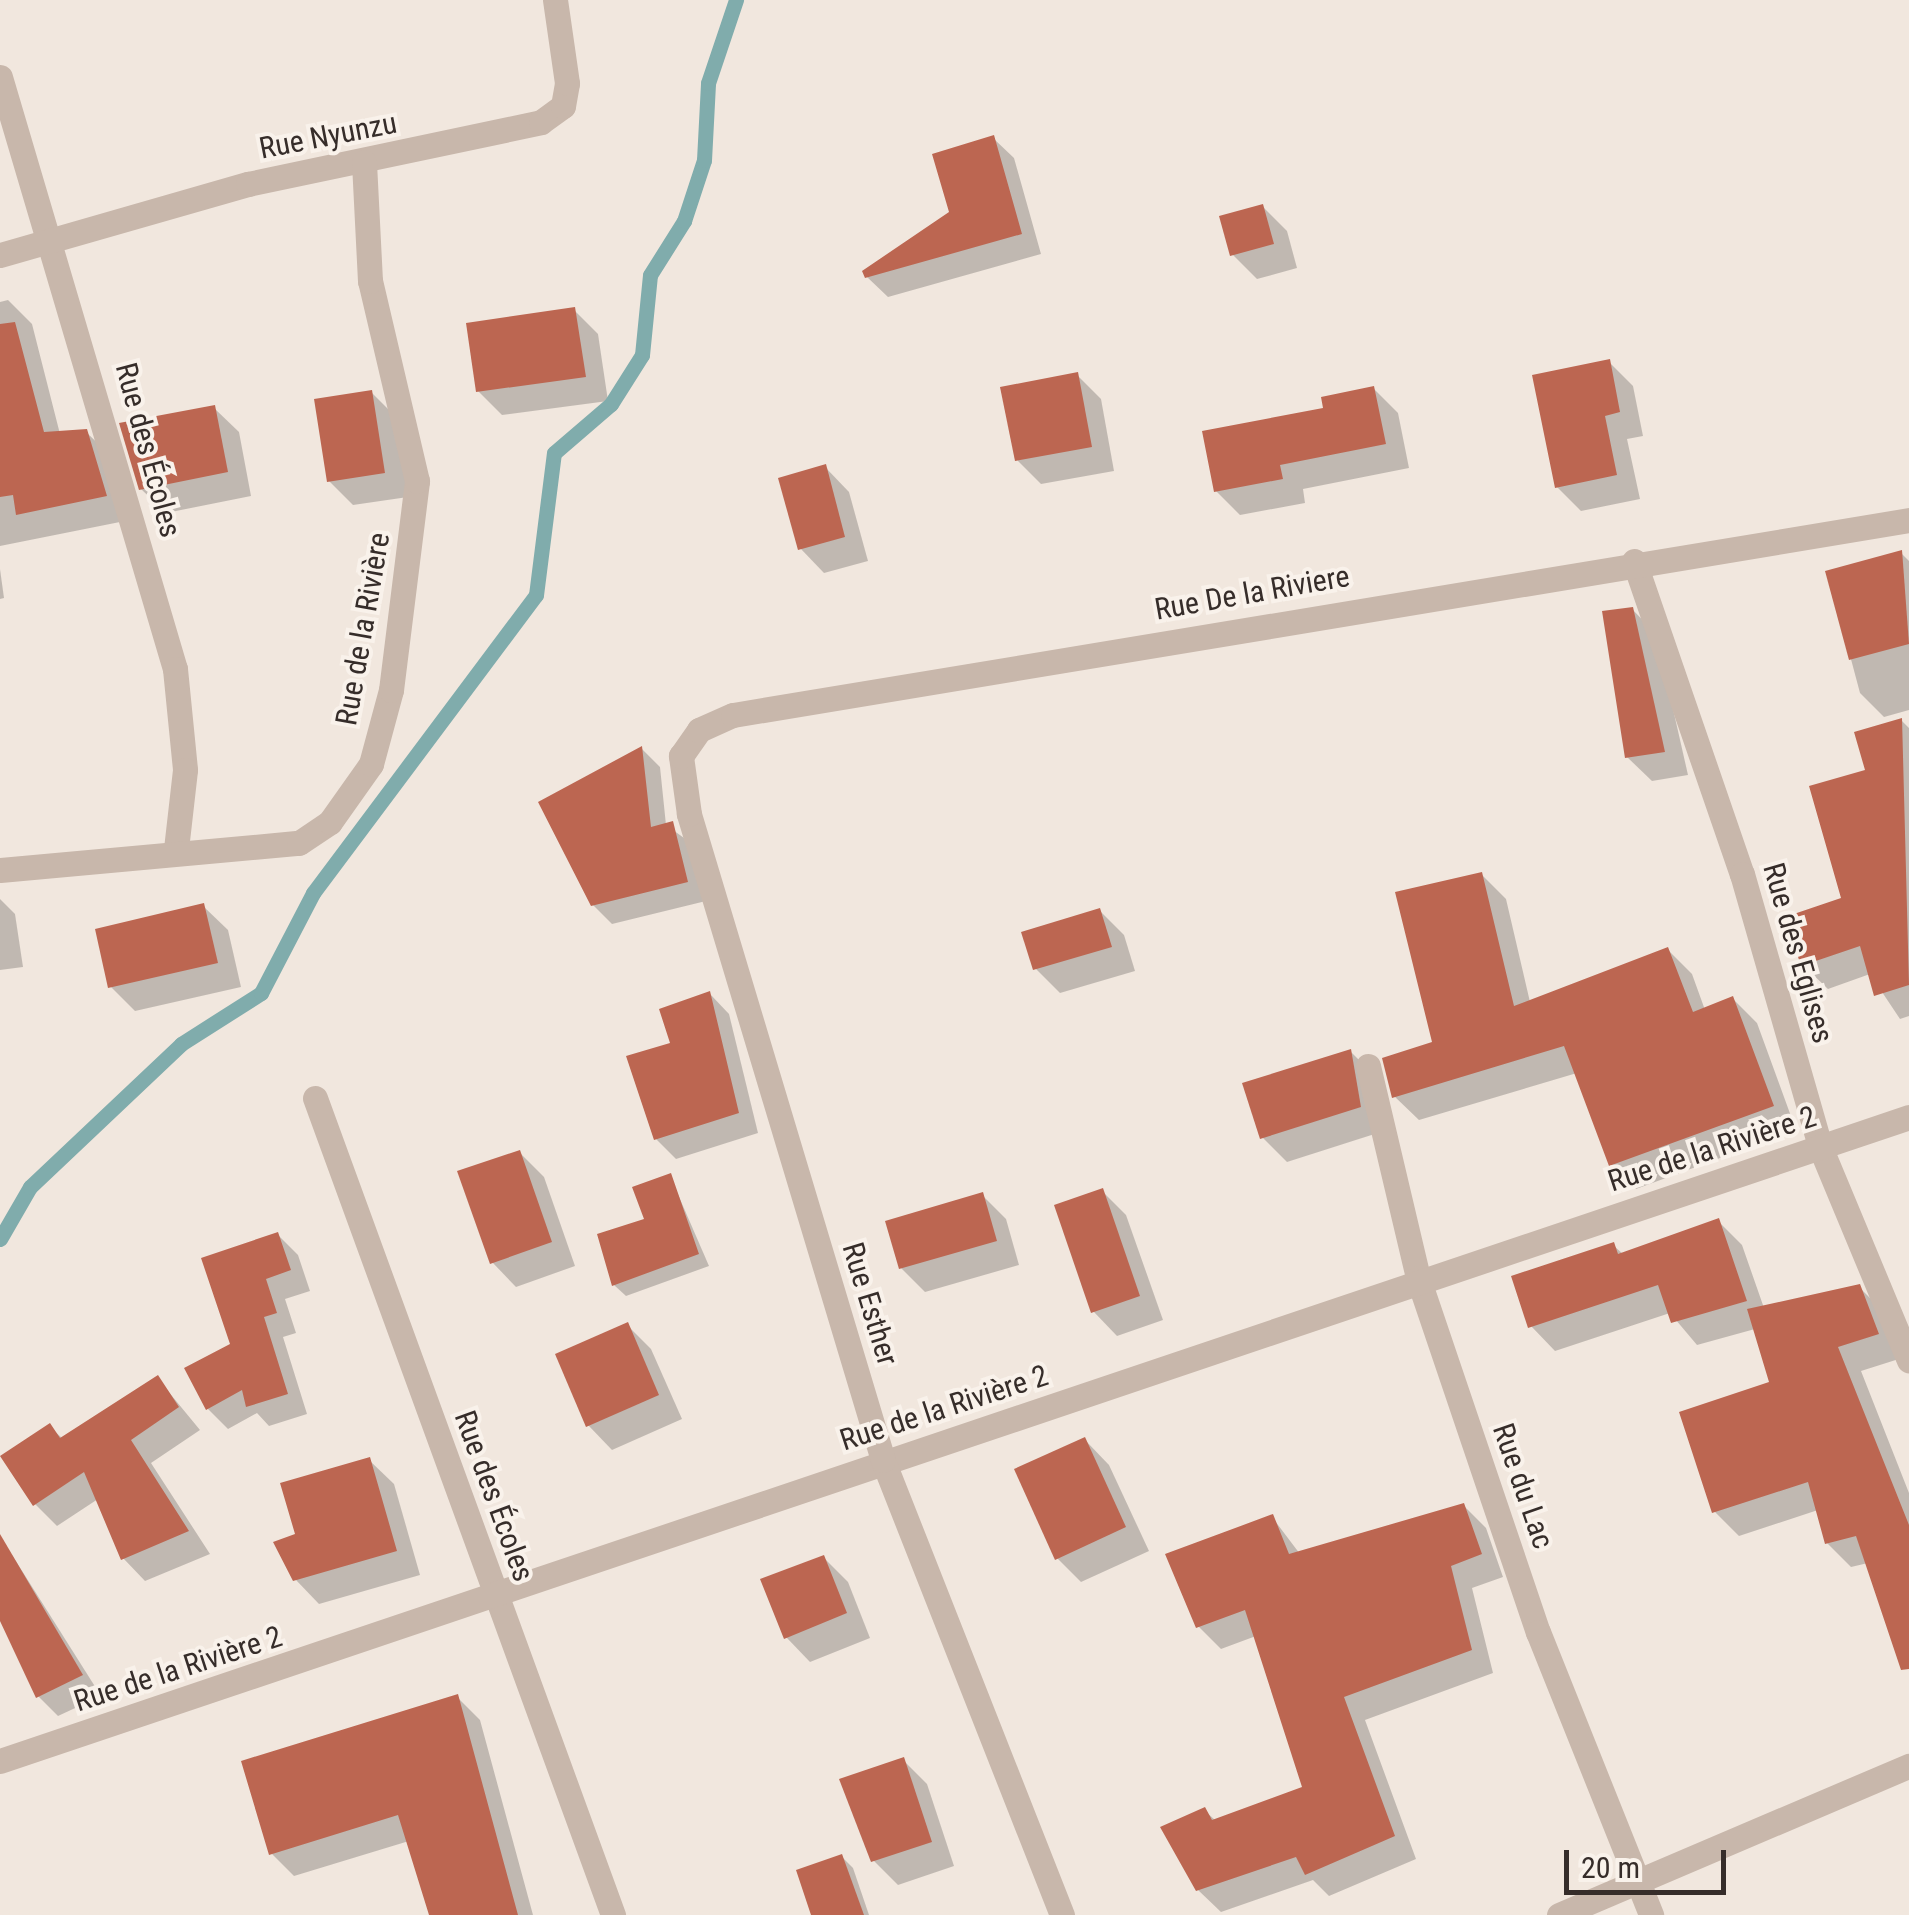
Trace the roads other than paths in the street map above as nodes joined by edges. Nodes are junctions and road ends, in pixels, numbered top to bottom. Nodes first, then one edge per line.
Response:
1 (555, 0) edge
2 (0, 77) edge
3 (364, 162) junction
4 (51, 239) junction
5 (0, 255) edge
6 (1909, 520) edge
7 (1634, 561) junction
8 (689, 814) joint
9 (176, 849) junction
10 (0, 870) edge
11 (1368, 1066) dead end
12 (315, 1098) dead end
13 (1909, 1117) edge
14 (1822, 1149) junction
15 (1418, 1278) junction
16 (1909, 1360) edge
17 (883, 1460) junction
18 (497, 1599) junction
19 (0, 1762) edge
20 (1909, 1766) edge
21 (1638, 1884) junction
22 (613, 1915) edge
23 (1062, 1915) edge
24 (1559, 1915) edge
25 (1651, 1915) edge

1 - 3 street, Rue Nyunzu
2 - 4 street, Rue des Écoles
3 - 4 street, Rue Nyunzu
3 - 9 street, Rue de la Rivière
4 - 5 street, Rue Nyunzu
4 - 9 street, Rue des Écoles
6 - 7 street, Rue De la Riviere
7 - 8 street, Rue De la Riviere
7 - 14 street, Rue des Eglises
8 - 17 street, Rue Esther
9 - 10 street, Rue de la Rivière
11 - 15 street, Rue du Lac
12 - 18 street, Rue des Écoles
13 - 14 street, Rue de la Rivière 2
14 - 15 street, Rue de la Rivière 2
14 - 16 street, Rue des Eglises
15 - 17 street, Rue de la Rivière 2
15 - 21 street, Rue du Lac
17 - 18 street, Rue de la Rivière 2
17 - 23 street, Rue Esther
18 - 19 street, Rue de la Rivière 2
18 - 22 street, Rue des Écoles
20 - 21 street
21 - 24 street
21 - 25 street, Rue du Lac

